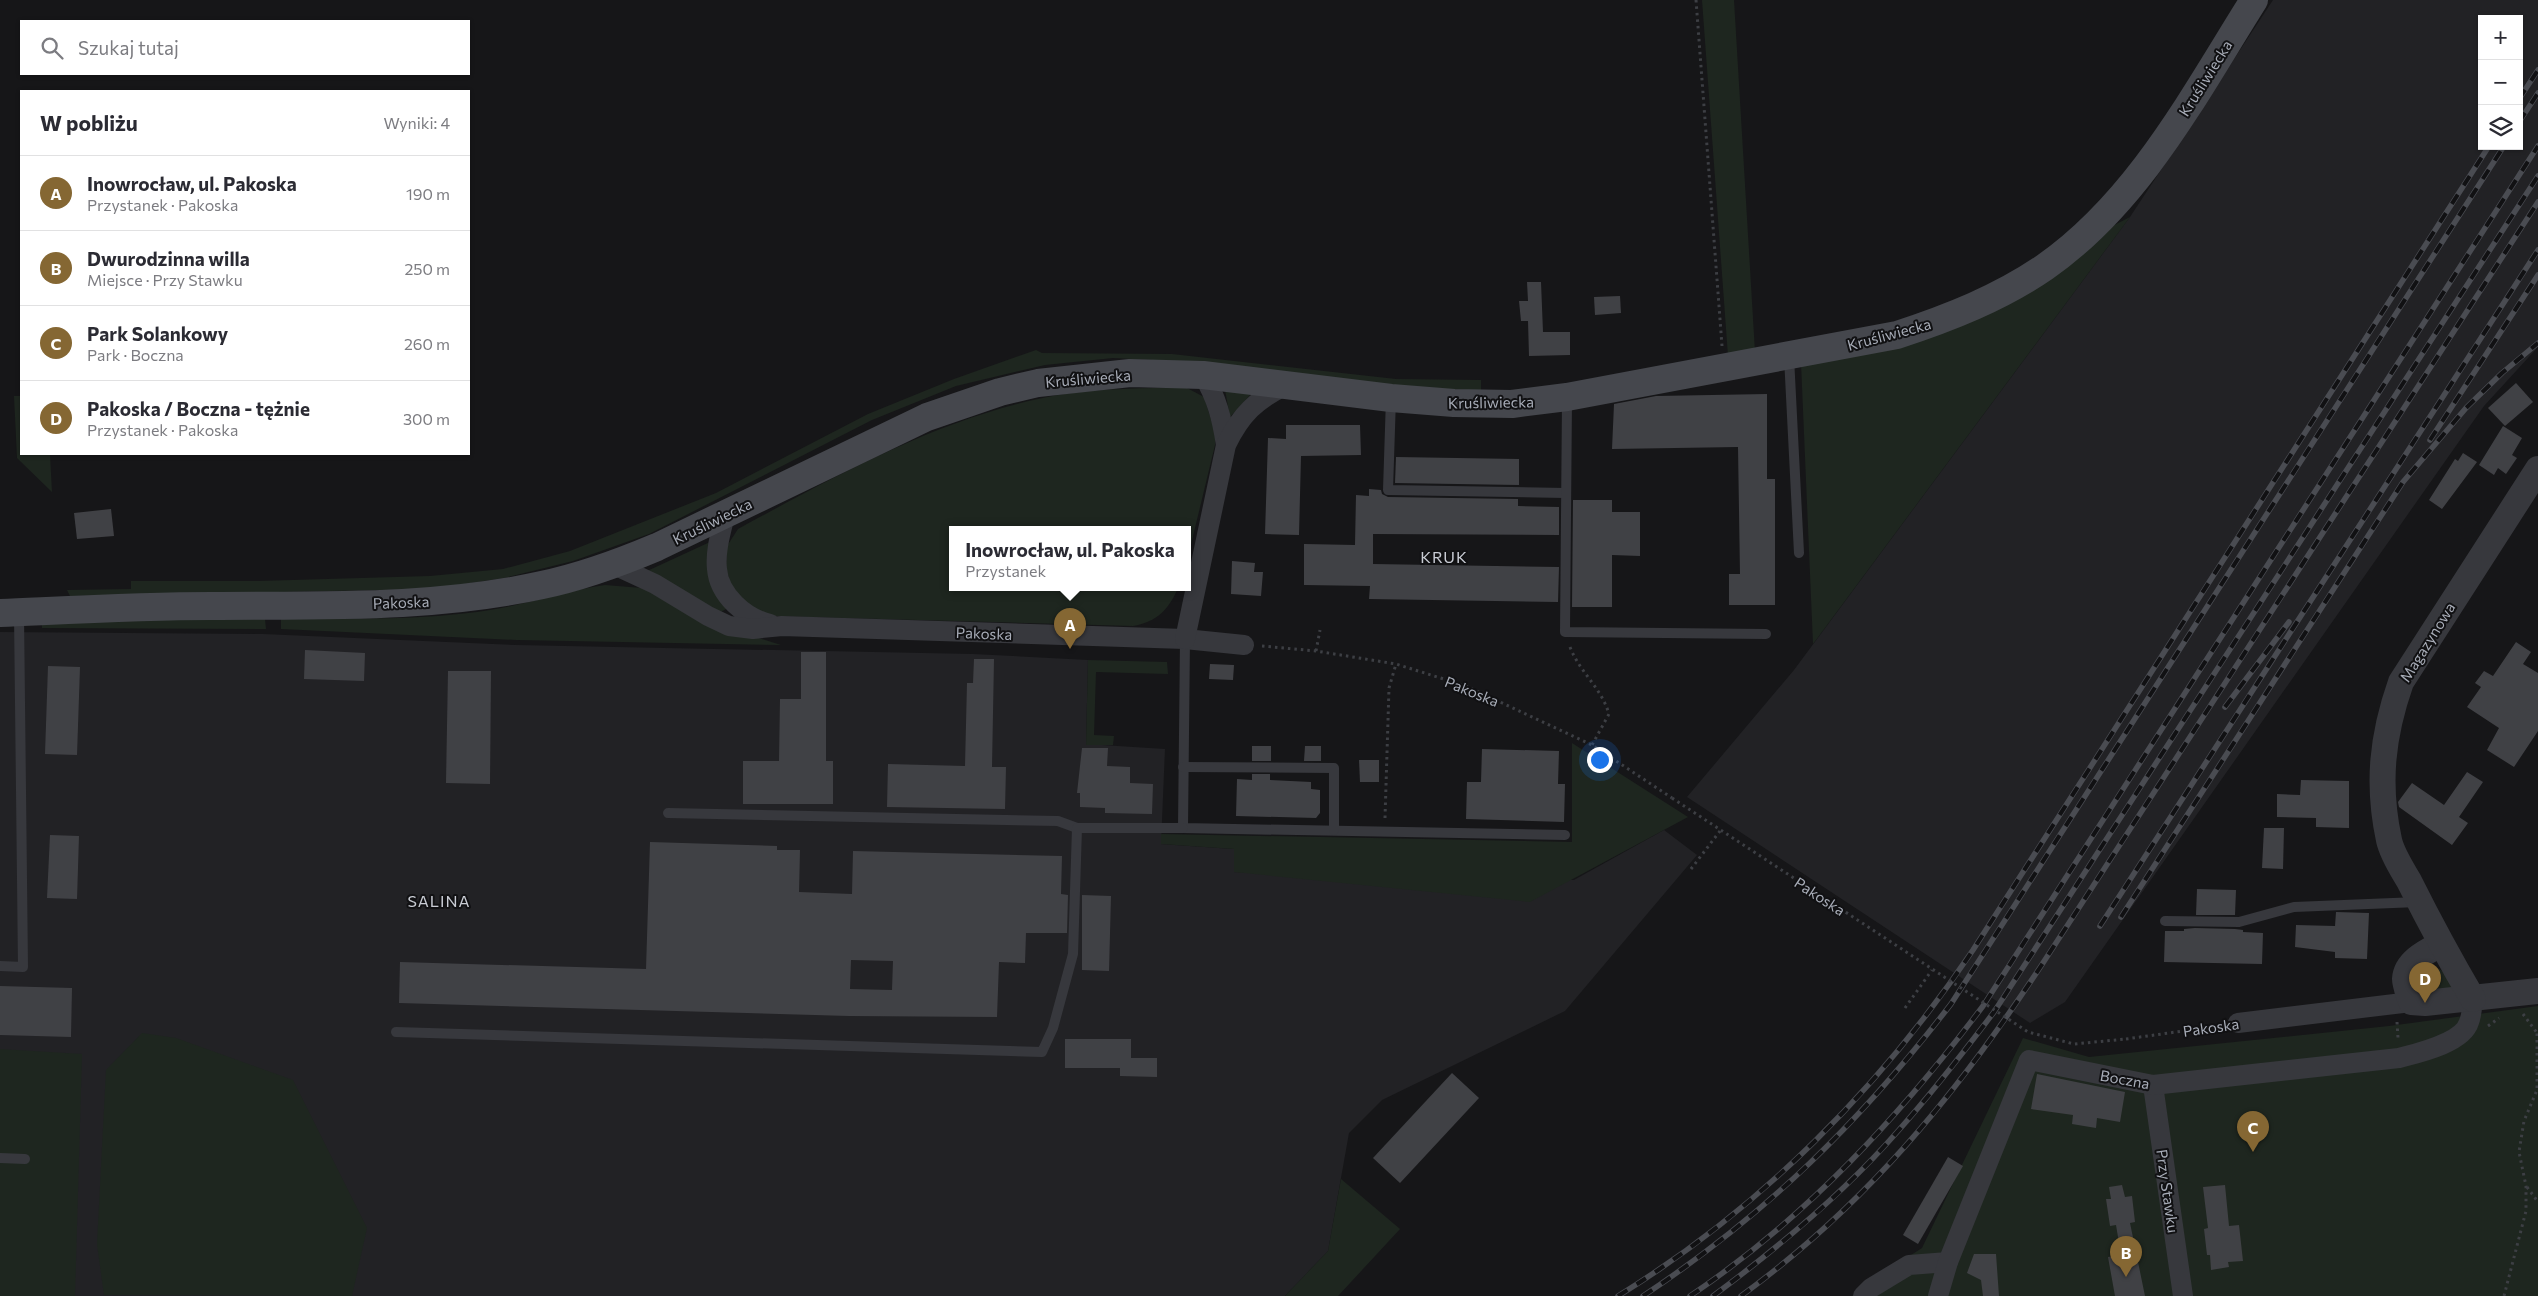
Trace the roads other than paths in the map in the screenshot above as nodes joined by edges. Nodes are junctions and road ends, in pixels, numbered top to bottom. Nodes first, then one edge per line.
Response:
1 (2254, 0) edge
2 (1789, 356) junction
3 (1203, 375) junction
4 (1286, 385) junction
5 (1567, 397) junction
6 (1391, 398) junction
7 (1226, 445) junction
8 (2538, 469) edge
9 (1565, 493) junction
10 (725, 515) junction
11 (1799, 553) dead end
12 (614, 565) junction
13 (10, 613) edge
14 (782, 626) junction
15 (1766, 634) dead end
16 (1185, 638) junction
17 (1244, 645) road end
18 (1183, 767) junction
19 (668, 813) dead end
20 (1077, 828) junction
21 (1183, 828) junction
22 (1334, 830) junction
23 (1565, 835) dead end
24 (2419, 902) junction
25 (2165, 922) dead end
26 (2440, 944) junction
27 (0, 966) edge
28 (2538, 991) edge
29 (2473, 999) junction
30 (2404, 1012) junction
31 (2238, 1023) road end
32 (396, 1032) dead end
33 (2153, 1086) junction
34 (0, 1158) edge
35 (25, 1158) dead end
36 (1948, 1262) junction
37 (1863, 1296) edge
38 (1938, 1296) edge
39 (2183, 1296) edge

1 - 2 main road, Kruśliwiecka
2 - 5 main road, Kruśliwiecka
2 - 11 lane
3 - 4 main road, Kruśliwiecka
3 - 7 street
3 - 10 main road, Kruśliwiecka
4 - 6 main road, Kruśliwiecka
4 - 7 street
5 - 6 main road, Kruśliwiecka
5 - 9 lane
6 - 9 lane
7 - 16 street
8 - 24 street, Magazynowa
9 - 15 lane
10 - 12 main road, Kruśliwiecka
10 - 14 street, Pakoska
12 - 13 main road, Pakoska
12 - 14 street, Pakoska
13 - 27 lane
14 - 16 street, Pakoska
16 - 17 street, Pakoska
16 - 18 lane
18 - 21 lane
18 - 22 lane
19 - 20 lane
20 - 21 lane
20 - 32 lane
21 - 22 lane
22 - 23 lane
24 - 25 lane
24 - 26 street, Magazynowa
26 - 29 street, Magazynowa
26 - 30 street
28 - 29 street, Pakoska
29 - 30 street, Pakoska
29 - 33 street, Boczna
30 - 31 street, Pakoska
33 - 36 street, Boczna
33 - 39 street, Przy Stawku
34 - 35 lane
36 - 37 street
36 - 38 street, Boczna

